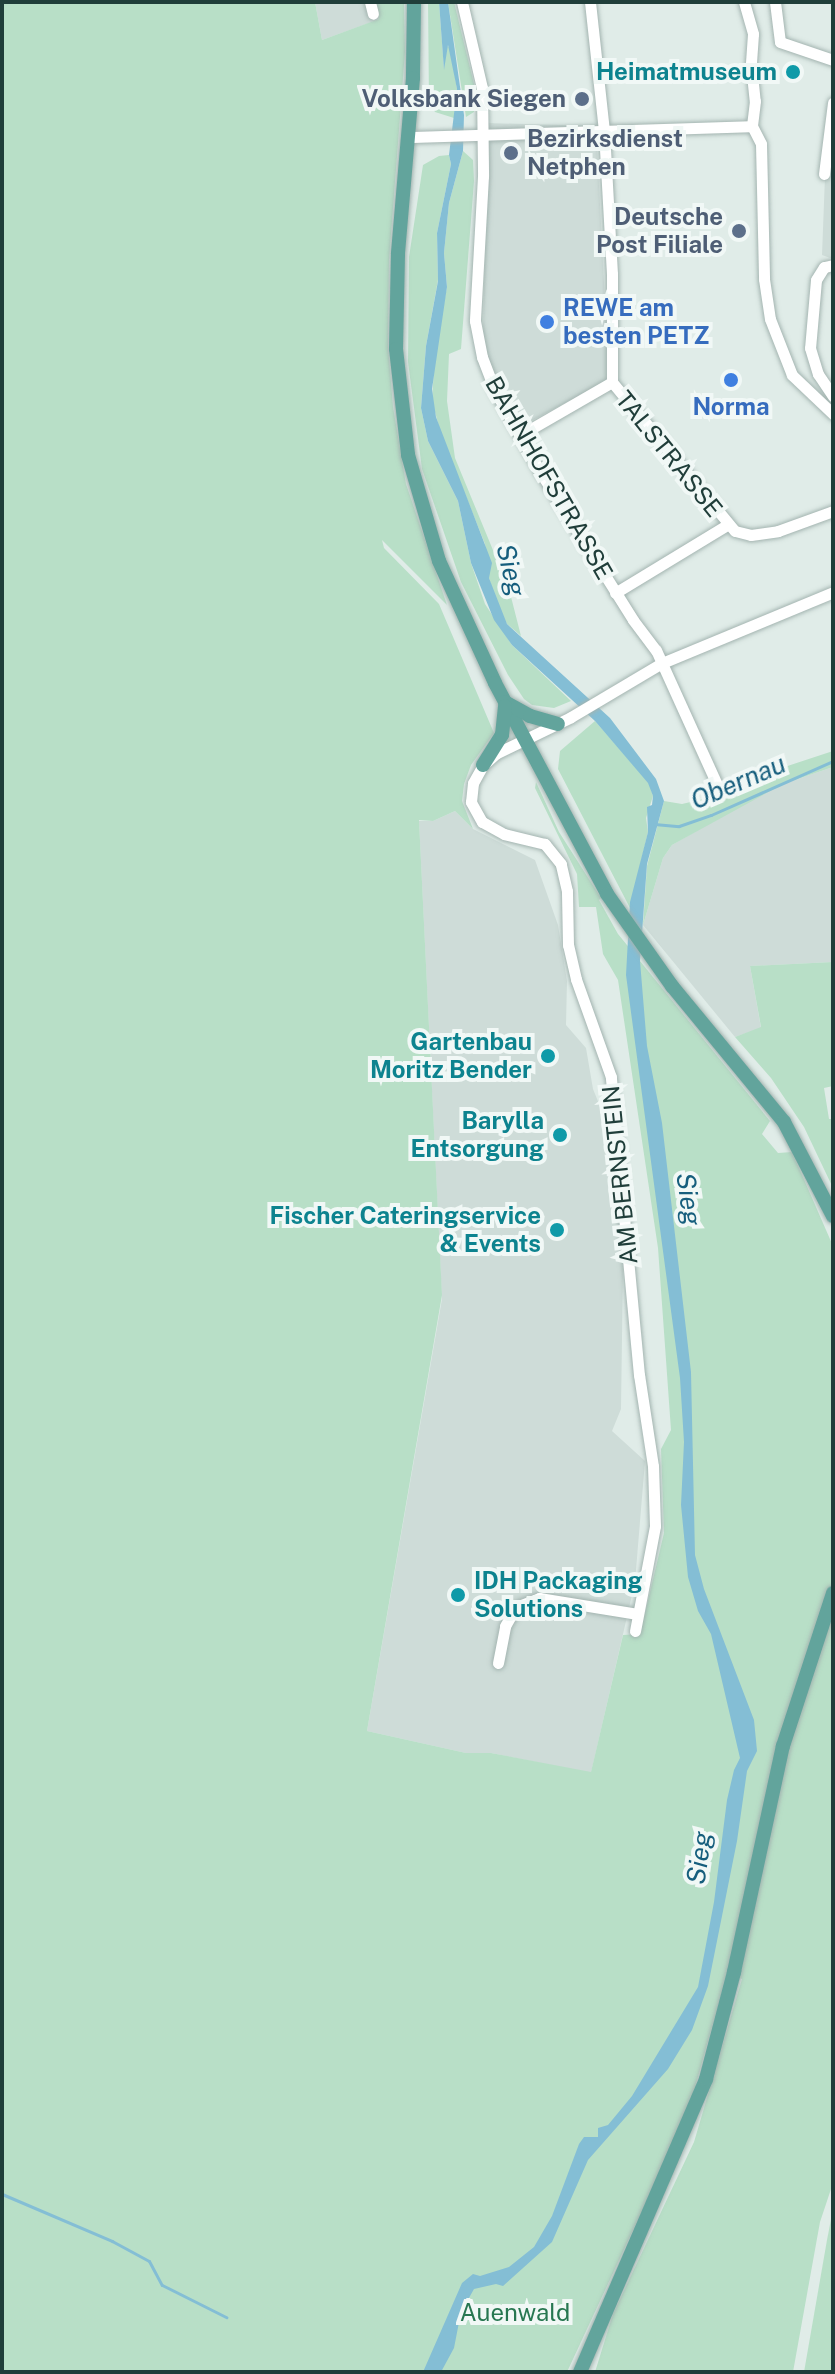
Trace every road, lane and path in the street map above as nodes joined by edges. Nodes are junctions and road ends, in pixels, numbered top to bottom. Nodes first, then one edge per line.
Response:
1 (414, 2) edge
2 (462, 2) edge
3 (590, 2) edge
4 (744, 2) edge
5 (775, 2) edge
6 (833, 60) edge
7 (833, 103) edge
8 (752, 126) junction
9 (604, 131) junction
10 (476, 135) junction
11 (410, 137) junction
12 (824, 174) dead end
13 (833, 265) edge
14 (612, 382) junction
15 (833, 396) edge
16 (833, 414) edge
17 (522, 434) junction
18 (833, 511) edge
19 (727, 525) junction
20 (833, 592) edge
21 (615, 593) junction
22 (662, 663) junction
23 (505, 701) junction
24 (564, 720) junction
25 (525, 739) junction
26 (483, 765) junction
27 (720, 791) dead end
28 (833, 1216) edge
29 (833, 1593) edge
30 (638, 1614) junction
31 (635, 1631) dead end
32 (498, 1663) dead end
33 (580, 2372) edge

1 - 11 main road
2 - 10 street, BAHNHOFSTRASSE
3 - 9 street, TALSTRASSE
4 - 8 street
5 - 6 street
7 - 12 street
8 - 9 street
8 - 16 street
9 - 10 street
9 - 14 street, TALSTRASSE
10 - 11 street
10 - 17 street, BAHNHOFSTRASSE
11 - 23 main road
13 - 15 street
14 - 17 street, TALSTRASSE
14 - 19 street, TALSTRASSE
17 - 21 street, BAHNHOFSTRASSE
18 - 19 street, TALSTRASSE
19 - 21 street, TALSTRASSE
20 - 22 street
21 - 22 street, BAHNHOFSTRASSE
22 - 24 street
22 - 27 street, BAHNHOFSTRASSE
23 - 24 main road
23 - 25 main road
23 - 26 main road
24 - 25 street
25 - 26 street
25 - 28 main road
26 - 30 street, AM BERNSTEIN
29 - 33 main road
30 - 31 street, AM BERNSTEIN
30 - 32 street

